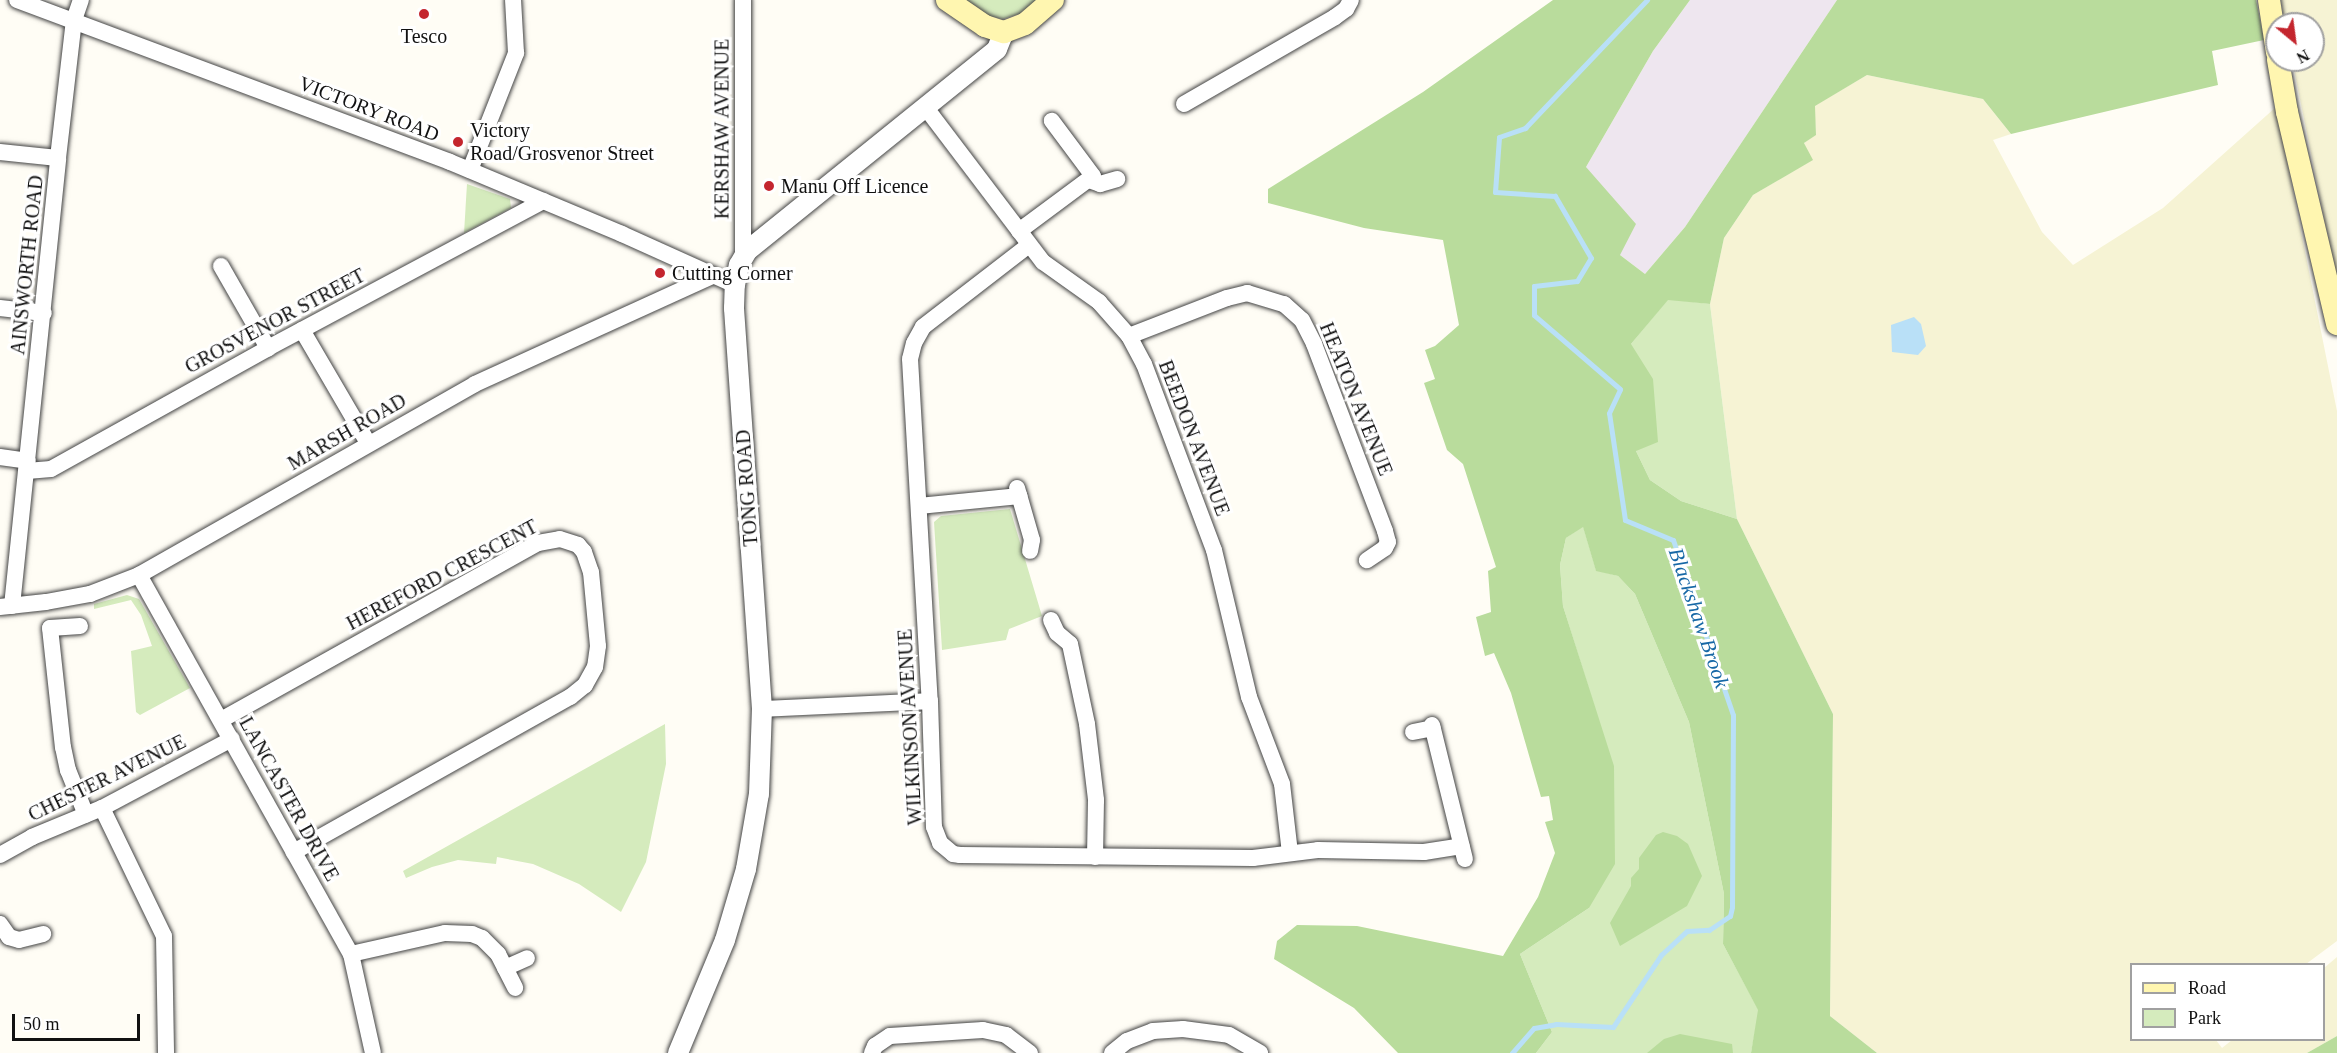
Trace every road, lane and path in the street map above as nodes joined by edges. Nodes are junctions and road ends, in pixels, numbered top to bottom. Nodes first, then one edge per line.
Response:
1 (17, 0) edge
2 (81, 0) edge
3 (513, 0) edge
4 (743, 0) edge
5 (947, 0) edge
6 (1053, 0) edge
7 (1351, 0) edge
8 (74, 20) junction
9 (1004, 32) junction
10 (2280, 72) edge
11 (1184, 104) dead end
12 (926, 108) junction
13 (1052, 121) dead end
14 (0, 152) edge
15 (58, 158) junction
16 (470, 170) junction
17 (1117, 179) dead end
18 (1089, 180) junction
19 (543, 201) junction
20 (1019, 231) junction
21 (1029, 245) junction
22 (743, 258) junction
23 (221, 266) dead end
24 (712, 276) junction
25 (735, 285) junction
26 (0, 308) edge
27 (44, 313) junction
28 (2337, 324) edge
29 (302, 330) junction
30 (1129, 336) junction
31 (268, 348) junction
32 (368, 443) junction
33 (0, 458) edge
34 (27, 466) junction
35 (919, 506) junction
36 (1029, 551) dead end
37 (1367, 560) dead end
38 (139, 575) junction
39 (6, 607) edge
40 (1051, 620) dead end
41 (80, 626) dead end
42 (930, 701) junction
43 (762, 709) junction
44 (221, 720) junction
45 (1413, 732) dead end
46 (232, 740) junction
47 (102, 808) junction
48 (86, 815) junction
49 (294, 852) junction
50 (1290, 853) junction
51 (0, 855) edge
52 (1095, 857) junction
53 (0, 924) edge
54 (43, 934) dead end
55 (351, 954) junction
56 (528, 958) dead end
57 (506, 969) junction
58 (515, 988) dead end
59 (166, 1053) edge
60 (374, 1053) edge
61 (678, 1053) edge
62 (872, 1053) edge
63 (1030, 1053) edge
64 (1112, 1053) edge
65 (1260, 1053) edge

1 - 8 street, VICTORY ROAD
2 - 8 street, AINSWORTH ROAD
3 - 16 street
4 - 22 street, KERSHAW AVENUE
5 - 9 main road
6 - 9 main road
7 - 11 street
8 - 15 street, AINSWORTH ROAD
8 - 16 street, VICTORY ROAD
9 - 12 street, TONG ROAD
10 - 28 main road
12 - 20 street, BEEDON AVENUE
12 - 22 street, TONG ROAD
13 - 18 street
14 - 15 street
15 - 27 street, AINSWORTH ROAD
16 - 19 street, VICTORY ROAD
17 - 18 street
18 - 20 street
19 - 24 street, VICTORY ROAD
19 - 29 street, GROSVENOR STREET
20 - 21 street, BEEDON AVENUE
21 - 30 street, BEEDON AVENUE
21 - 35 street, WILKINSON AVENUE
22 - 25 street, TONG ROAD
23 - 31 street
24 - 25 street, VICTORY ROAD
24 - 32 street, MARSH ROAD
25 - 43 street, TONG ROAD
26 - 27 street
27 - 34 street, AINSWORTH ROAD
29 - 31 street, GROSVENOR STREET
29 - 32 street
30 - 37 street, HEATON AVENUE
30 - 50 street, BEEDON AVENUE
31 - 34 street, GROSVENOR STREET
32 - 38 street, MARSH ROAD
33 - 34 street, GROSVENOR STREET
34 - 39 street, AINSWORTH ROAD
35 - 36 street
35 - 42 street, WILKINSON AVENUE
38 - 39 street, MARSH ROAD
38 - 44 street, LANCASTER DRIVE
40 - 52 street
41 - 48 street
42 - 43 street
42 - 52 street, WILKINSON AVENUE
43 - 61 street, TONG ROAD
44 - 46 street, LANCASTER DRIVE
44 - 49 street, HEREFORD CRESCENT
45 - 50 street, WILKINSON AVENUE
46 - 47 street, CHESTER AVENUE
46 - 49 street, LANCASTER DRIVE
47 - 48 street, CHESTER AVENUE
47 - 59 street
48 - 51 street, CHESTER AVENUE
49 - 55 street, LANCASTER DRIVE
50 - 52 street, WILKINSON AVENUE
53 - 54 street
55 - 57 street
55 - 60 street, LANCASTER DRIVE
56 - 57 street
57 - 58 street
62 - 63 street
64 - 65 street

